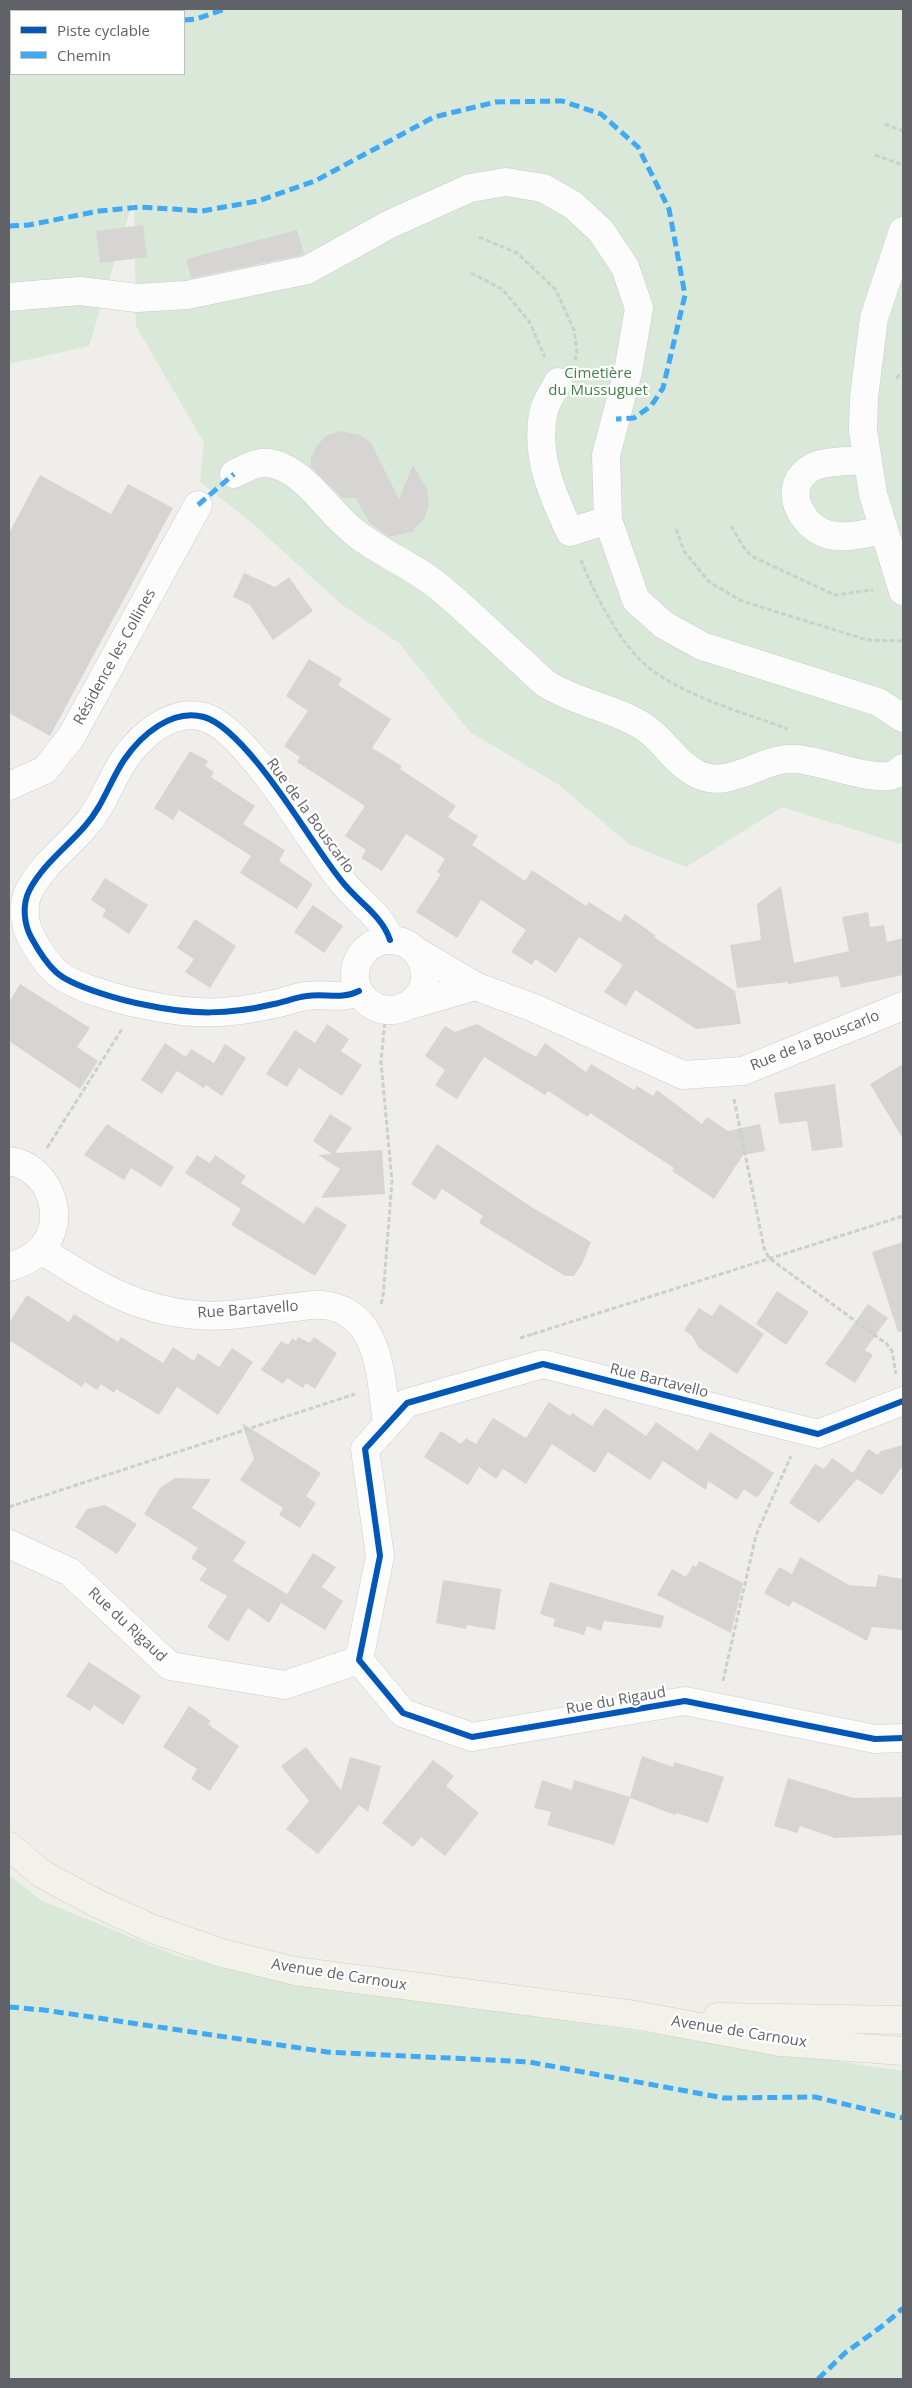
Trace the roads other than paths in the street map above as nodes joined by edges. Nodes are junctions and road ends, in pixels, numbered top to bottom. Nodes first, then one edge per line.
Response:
1 (903, 231) edge
2 (9, 297) edge
3 (558, 382) road end
4 (867, 460) junction
5 (234, 474) dead end
6 (198, 505) dead end
7 (608, 520) junction
8 (884, 530) junction
9 (903, 589) edge
10 (903, 718) edge
11 (903, 768) edge
12 (9, 786) edge
13 (390, 940) junction
14 (416, 951) junction
15 (474, 986) junction
16 (359, 991) junction
17 (903, 1006) edge
18 (398, 1007) junction
19 (20, 1165) edge
20 (41, 1250) junction
21 (9, 1267) edge
22 (903, 1401) edge
23 (388, 1424) junction
24 (9, 1544) edge
25 (360, 1660) junction
26 (903, 1738) edge
27 (9, 1846) edge
28 (635, 2015) junction
29 (903, 2020) edge
30 (903, 2051) edge

1 - 4 street
2 - 7 street
3 - 7 street
4 - 8 street
4 - 8 street
5 - 11 street
6 - 12 street, Résidence les Collines
7 - 10 street
8 - 9 street
13 - 14 street
13 - 16 street
13 - 16 street, Rue de la Bouscarlo
14 - 15 street, Rue de la Bouscarlo
14 - 18 street
15 - 17 street, Rue de la Bouscarlo
15 - 18 street
16 - 18 street
19 - 20 street
20 - 21 street
20 - 23 street, Rue Bartavello
22 - 23 street, Rue Bartavello
23 - 25 street
24 - 25 street, Rue du Rigaud
25 - 26 street, Rue du Rigaud
27 - 28 main road, Avenue de Carnoux
28 - 29 main road, Avenue de Carnoux
28 - 30 main road, Avenue de Carnoux

